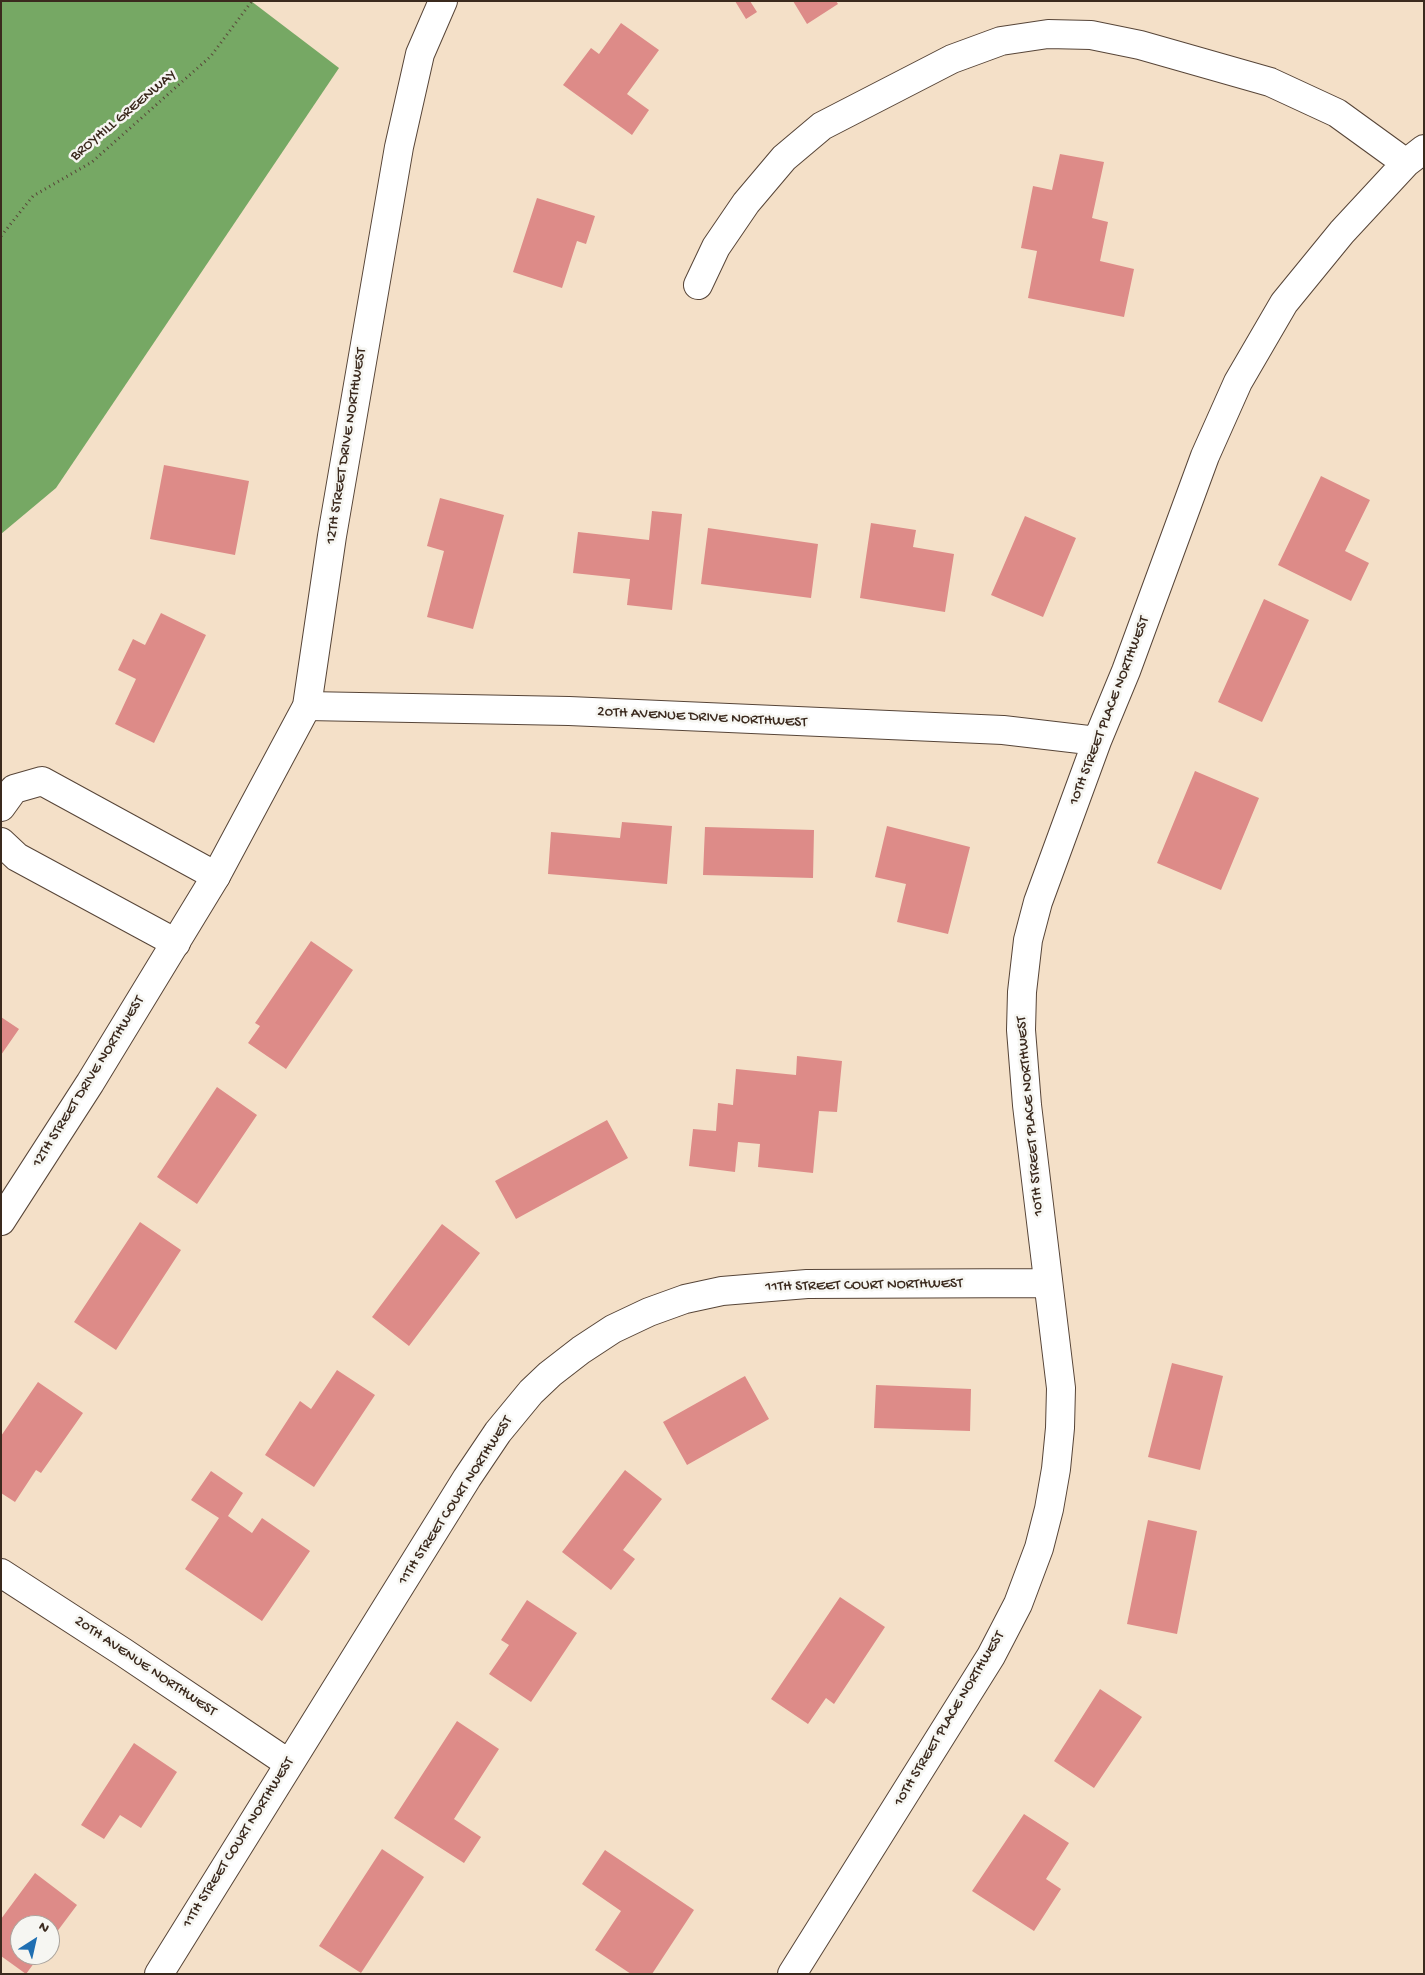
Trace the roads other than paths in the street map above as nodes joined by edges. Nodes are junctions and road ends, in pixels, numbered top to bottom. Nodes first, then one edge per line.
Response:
1 (443, 1) edge
2 (1415, 156) edge
3 (698, 285) dead end
4 (307, 706) junction
5 (1097, 741) junction
6 (1, 807) edge
7 (1, 842) edge
8 (216, 876) junction
9 (176, 943) junction
10 (1, 1221) edge
11 (1048, 1283) junction
12 (1, 1573) edge
13 (288, 1763) junction
14 (159, 1974) edge
15 (792, 1974) edge

1 - 4 street, 12TH STREET DRIVE NORTHWEST
2 - 3 street, 10TH STREET PLACE NORTHWEST
2 - 5 street, 10TH STREET PLACE NORTHWEST
4 - 5 street, 20TH AVENUE DRIVE NORTHWEST
4 - 8 street, 12TH STREET DRIVE NORTHWEST
5 - 11 street, 10TH STREET PLACE NORTHWEST
6 - 8 street
7 - 9 street
8 - 9 street, 12TH STREET DRIVE NORTHWEST
9 - 10 street, 12TH STREET DRIVE NORTHWEST
11 - 13 street, 11TH STREET COURT NORTHWEST
11 - 15 street, 10TH STREET PLACE NORTHWEST
12 - 13 street, 20TH AVENUE NORTHWEST
13 - 14 street, 11TH STREET COURT NORTHWEST

